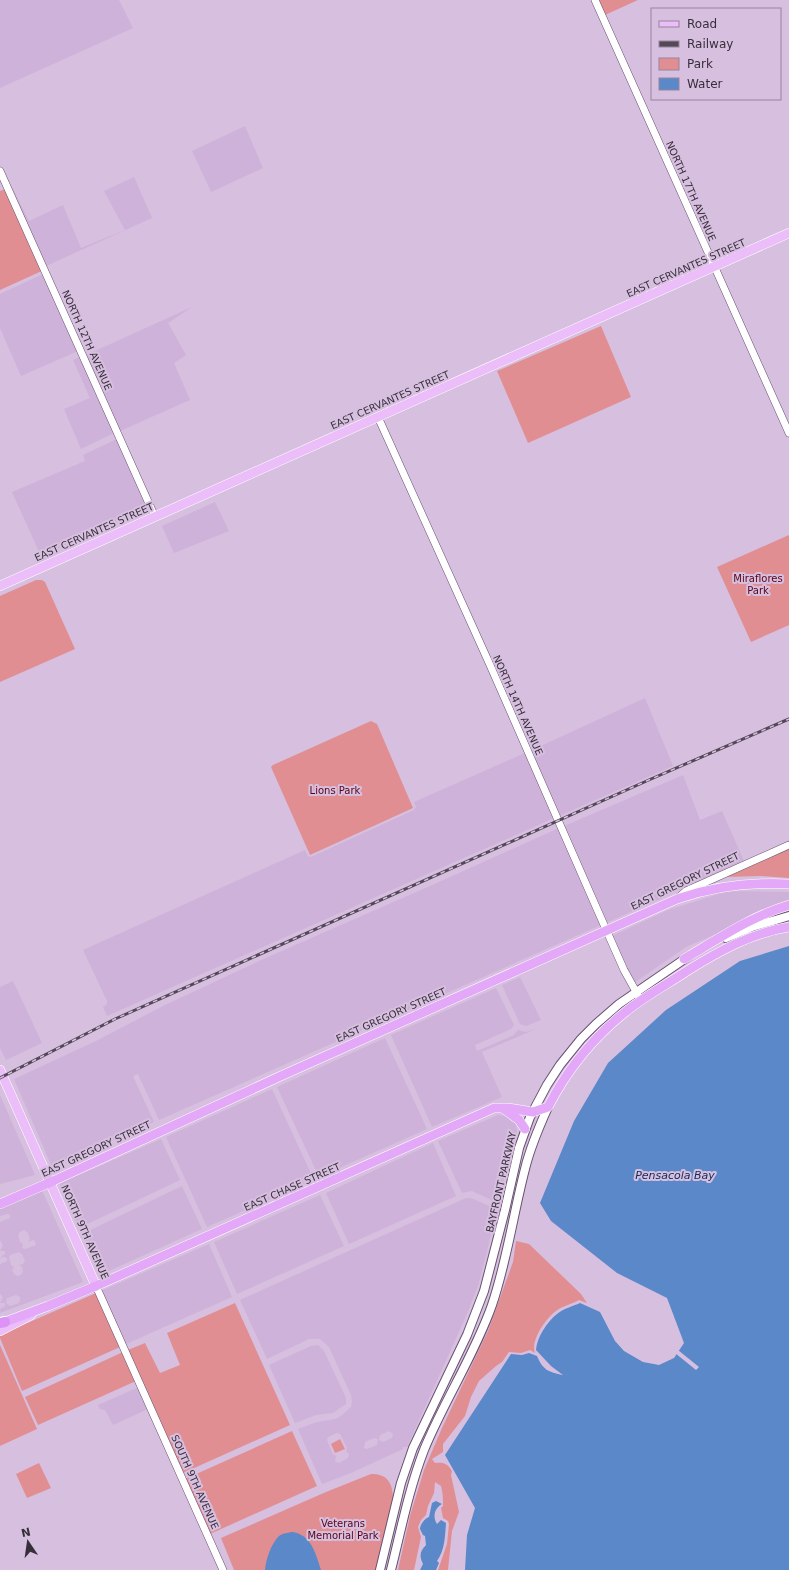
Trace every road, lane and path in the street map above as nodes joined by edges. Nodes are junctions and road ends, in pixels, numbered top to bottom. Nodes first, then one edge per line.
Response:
1 (595, 0) edge
2 (0, 171) edge
3 (789, 233) edge
4 (715, 267) junction
5 (378, 417) junction
6 (789, 433) edge
7 (155, 517) junction
8 (0, 586) edge
9 (789, 845) edge
10 (789, 884) edge
11 (677, 899) junction
12 (789, 905) edge
13 (789, 916) edge
14 (789, 921) edge
15 (789, 927) edge
16 (606, 930) junction
17 (747, 939) junction
18 (684, 959) junction
19 (635, 992) junction
20 (641, 1001) junction
21 (0, 1070) edge
22 (501, 1107) junction
23 (548, 1107) junction
24 (533, 1112) junction
25 (525, 1129) junction
26 (51, 1182) junction
27 (0, 1204) edge
28 (96, 1286) junction
29 (48, 1306) junction
30 (2, 1323) edge
31 (0, 1331) edge
32 (148, 1402) joint
33 (408, 1453) junction
34 (402, 1523) junction
35 (223, 1570) edge
36 (380, 1570) edge
37 (391, 1570) edge

1 - 4 street, NORTH 17TH AVENUE
2 - 7 street, NORTH 12TH AVENUE
3 - 4 main road, EAST CERVANTES STREET
4 - 5 main road, EAST CERVANTES STREET
4 - 6 street, NORTH 17TH AVENUE
5 - 7 main road, EAST CERVANTES STREET
5 - 16 street, NORTH 14TH AVENUE
7 - 8 main road, EAST CERVANTES STREET
9 - 11 street, EAST GREGORY STREET
10 - 11 highway
11 - 16 highway, EAST GREGORY STREET
12 - 18 highway
13 - 18 main road, BAYFRONT PARKWAY
14 - 17 highway
15 - 17 highway
16 - 19 street, NORTH 14TH AVENUE
16 - 26 highway, EAST GREGORY STREET
17 - 20 highway, BAYFRONT PARKWAY
18 - 19 main road, BAYFRONT PARKWAY
19 - 20 street, NORTH 14TH AVENUE
19 - 24 main road, BAYFRONT PARKWAY
20 - 23 highway, BAYFRONT PARKWAY
21 - 26 main road, NORTH 9TH AVENUE
22 - 24 highway, EAST CHASE STREET
22 - 25 highway
22 - 28 highway, EAST CHASE STREET
23 - 24 highway, EAST CHASE STREET
23 - 34 main road, BAYFRONT PARKWAY
24 - 25 main road, BAYFRONT PARKWAY
25 - 33 main road, BAYFRONT PARKWAY
26 - 27 highway, EAST GREGORY STREET
26 - 28 main road, NORTH 9TH AVENUE
28 - 29 highway, EAST CHASE STREET
28 - 32 street, NORTH 9TH AVENUE
29 - 30 highway, EAST CHASE STREET
29 - 31 main road, EAST CHASE STREET
32 - 35 street, SOUTH 9TH AVENUE
33 - 34 main road
33 - 36 main road, BAYFRONT PARKWAY
34 - 37 main road, BAYFRONT PARKWAY

